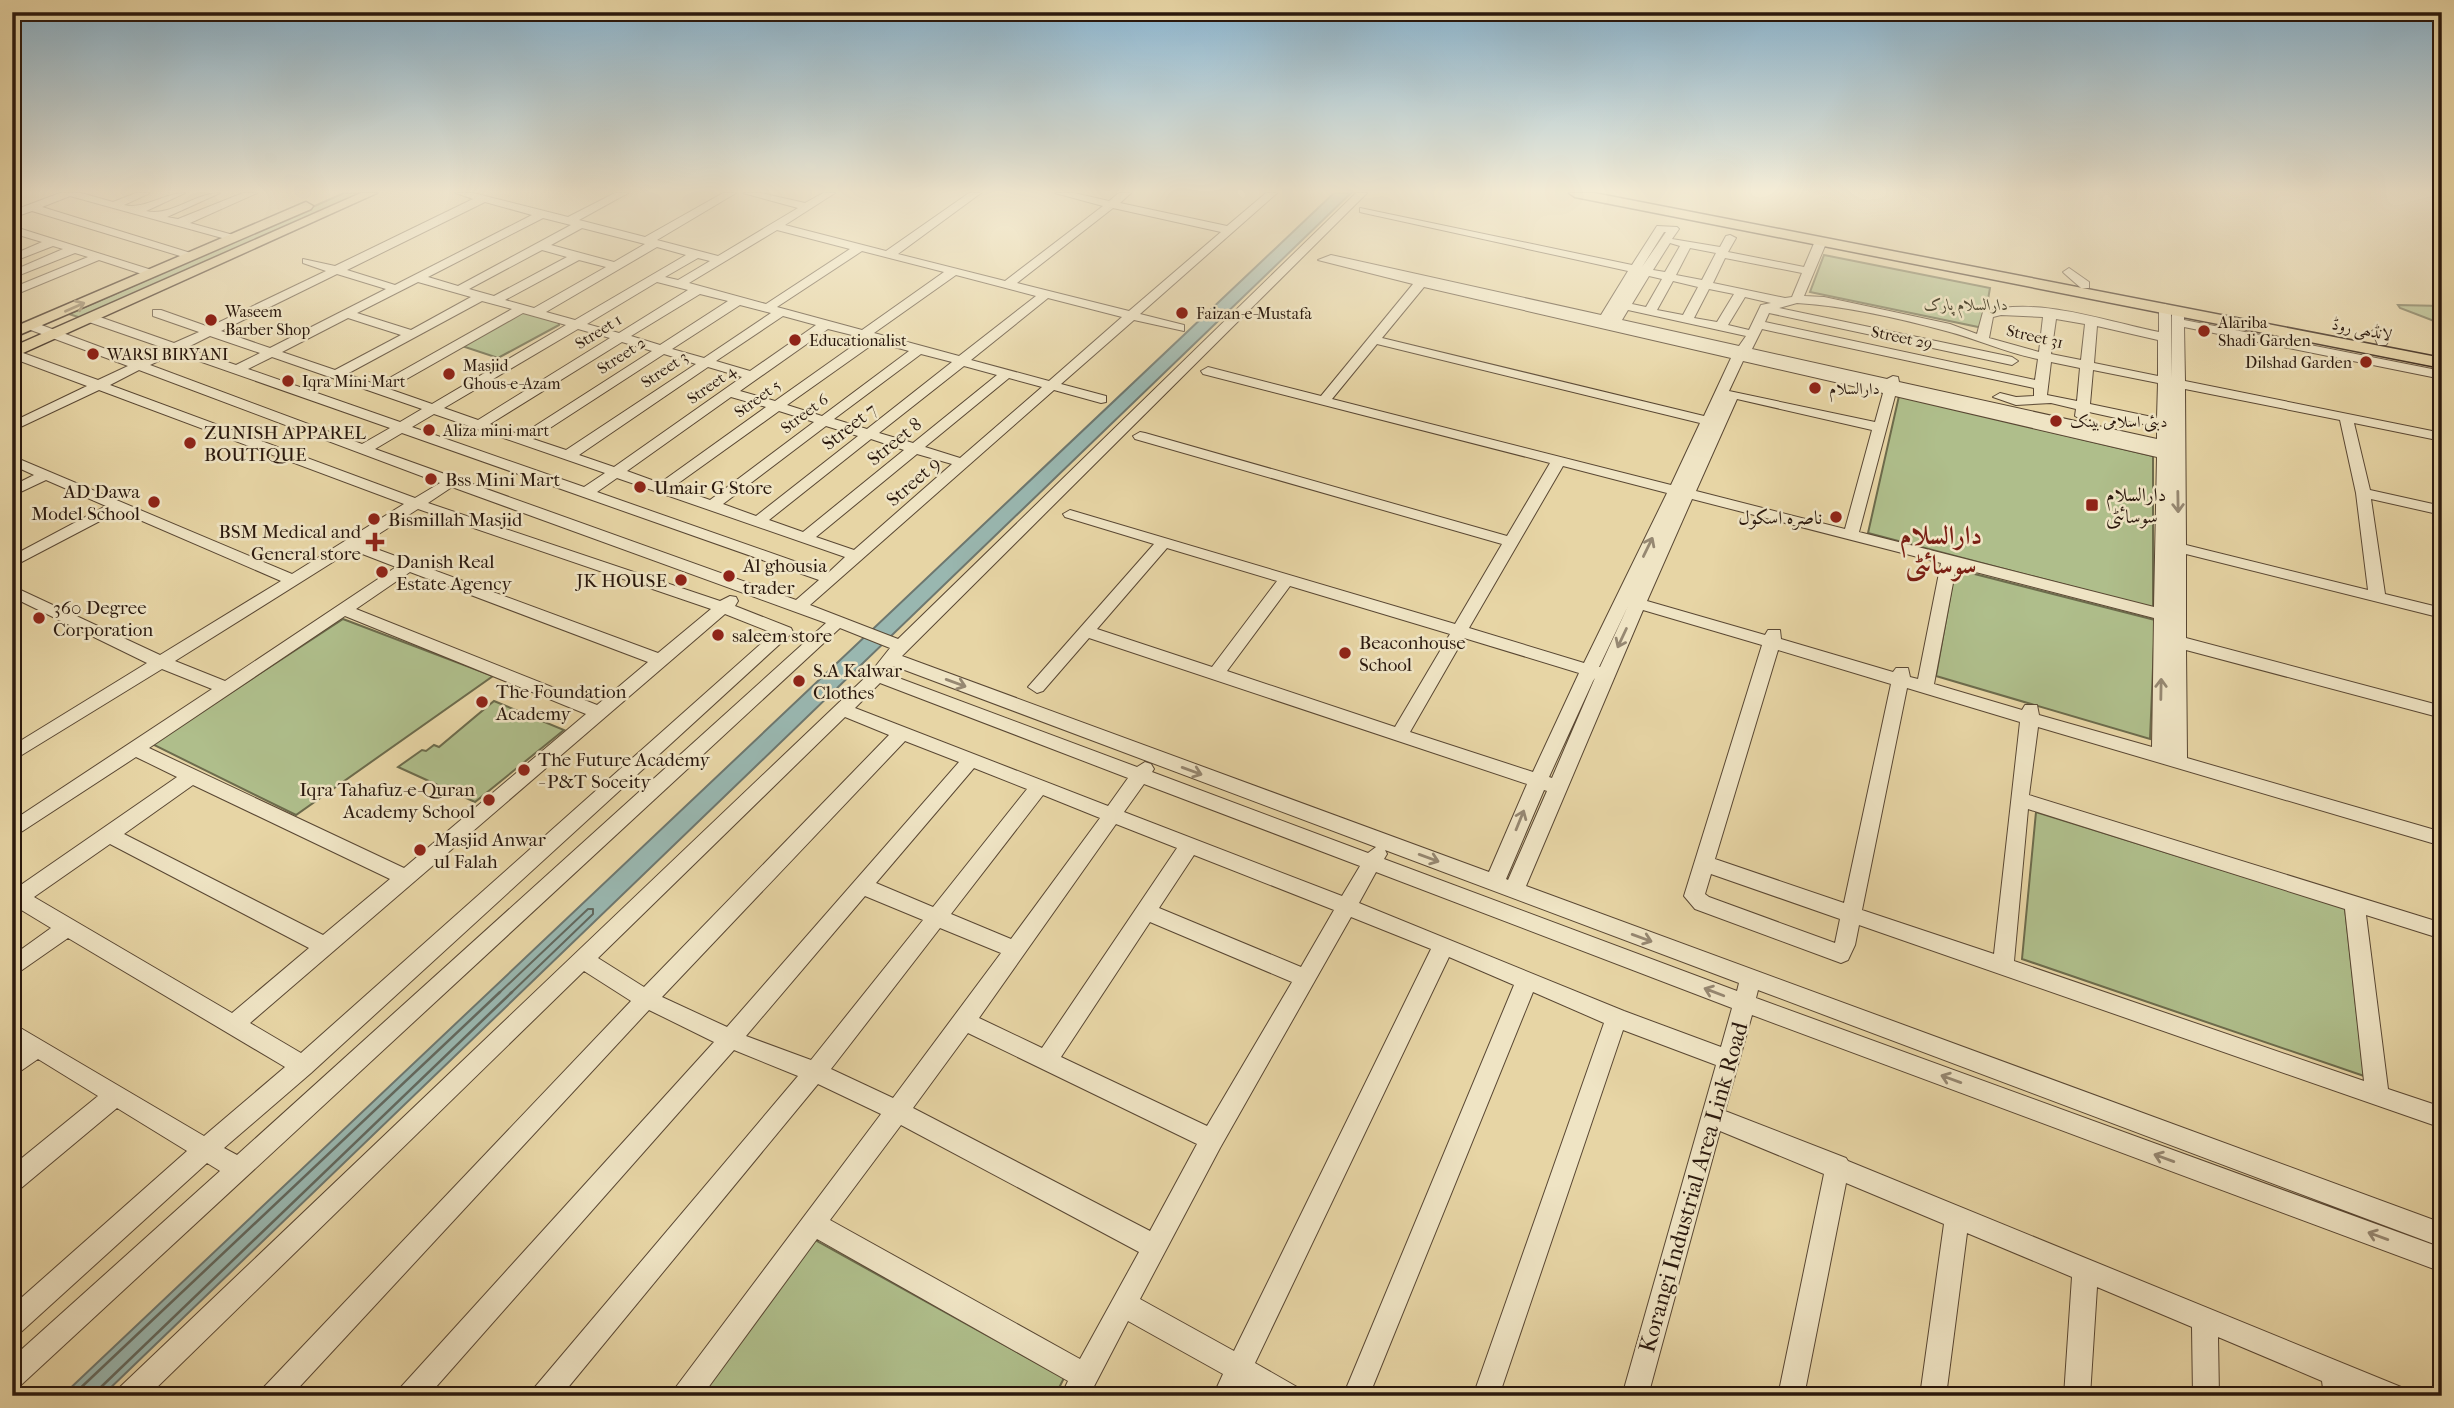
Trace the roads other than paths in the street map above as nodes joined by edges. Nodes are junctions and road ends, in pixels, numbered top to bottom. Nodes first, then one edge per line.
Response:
1 (50, 259) edge
2 (93, 259) edge
3 (103, 259) edge
4 (184, 259) edge
5 (223, 259) edge
6 (359, 259) edge
7 (455, 259) edge
8 (517, 259) edge
9 (572, 259) edge
10 (588, 259) edge
11 (627, 259) edge
12 (688, 259) edge
13 (714, 259) edge
14 (844, 259) edge
15 (903, 259) edge
16 (1041, 259) edge
17 (1196, 259) edge
18 (1295, 259) edge
19 (1329, 259) edge
20 (1334, 259) edge
21 (1593, 259) edge
22 (1647, 259) edge
23 (1679, 259) edge
24 (1720, 259) edge
25 (1750, 259) edge
26 (1813, 259) edge
27 (1906, 259) edge
28 (1950, 259) edge
29 (719, 260) joint
30 (307, 261) dead end
31 (616, 266) junction
32 (1642, 269) junction
33 (336, 270) junction
34 (954, 271) junction
35 (1807, 271) junction
36 (2069, 272) dead end
37 (151, 273) junction
38 (12, 275) edge
39 (1671, 275) junction
40 (418, 278) junction
41 (656, 278) junction
42 (1422, 281) junction
43 (1707, 283) junction
44 (680, 284) junction
45 (1007, 285) junction
46 (2085, 285) junction
47 (397, 289) junction
48 (459, 289) junction
49 (699, 289) junction
50 (1742, 290) junction
51 (12, 292) edge
52 (1046, 294) junction
53 (482, 296) junction
54 (496, 300) junction
55 (739, 300) junction
56 (1791, 300) junction
57 (1625, 306) junction
58 (1765, 308) junction
59 (530, 310) junction
60 (774, 310) junction
61 (1650, 311) junction
62 (157, 313) dead end
63 (347, 314) junction
64 (2050, 314) junction
65 (2173, 314) junction
66 (1131, 316) junction
67 (90, 318) junction
68 (1688, 320) junction
69 (1608, 323) junction
70 (2091, 323) junction
71 (577, 324) junction
72 (826, 324) junction
73 (32, 326) junction
74 (1720, 327) junction
75 (1180, 328) dead end
76 (210, 331) junction
77 (1885, 333) junction
78 (12, 334) edge
79 (55, 334) junction
80 (412, 334) junction
81 (869, 336) junction
82 (621, 337) junction
83 (2164, 337) junction
84 (1374, 340) junction
85 (1982, 340) junction
86 (1748, 345) junction
87 (176, 348) junction
88 (662, 349) junction
89 (919, 349) junction
90 (1879, 350) junction
91 (12, 353) edge
92 (271, 353) junction
93 (2442, 354) edge
94 (963, 361) junction
95 (706, 362) junction
96 (2044, 362) junction
97 (2442, 363) edge
98 (141, 365) junction
99 (2086, 365) junction
100 (237, 370) junction
101 (1208, 370) dead end
102 (1007, 373) junction
103 (2442, 374) edge
104 (335, 375) junction
105 (752, 376) junction
106 (1892, 382) junction
107 (2171, 382) junction
108 (99, 385) junction
109 (1052, 385) junction
110 (378, 390) junction
111 (2040, 391) junction
112 (730, 392) junction
113 (1732, 394) junction
114 (1101, 399) dead end
115 (1324, 400) junction
116 (777, 406) junction
117 (2083, 406) junction
118 (432, 409) junction
119 (2037, 416) junction
120 (2346, 418) junction
121 (824, 421) junction
122 (1713, 422) junction
123 (2164, 424) junction
124 (479, 425) junction
125 (2081, 426) junction
126 (12, 427) edge
127 (400, 428) junction
128 (1881, 428) junction
129 (870, 434) junction
130 (1140, 436) dead end
131 (2442, 437) edge
132 (522, 440) junction
133 (366, 448) junction
134 (915, 448) junction
135 (2171, 451) junction
136 (567, 456) junction
137 (12, 460) edge
138 (1559, 460) junction
139 (963, 463) junction
140 (616, 472) junction
141 (46, 474) junction
142 (451, 482) junction
143 (662, 488) junction
144 (12, 492) edge
145 (1682, 492) junction
146 (2363, 493) junction
147 (586, 494) junction
148 (414, 503) junction
149 (119, 505) junction
150 (711, 506) junction
151 (2442, 511) edge
152 (1070, 514) dead end
153 (758, 522) junction
154 (1851, 535) junction
155 (805, 538) junction
156 (1164, 542) junction
157 (1512, 542) junction
158 (349, 544) junction
159 (2179, 548) junction
160 (857, 556) junction
161 (1949, 560) junction
162 (12, 562) edge
163 (407, 567) junction
164 (830, 579) junction
165 (1287, 579) junction
166 (293, 580) junction
167 (746, 587) junction
168 (12, 591) edge
169 (1632, 597) junction
170 (2377, 597) junction
171 (799, 606) junction
172 (723, 607) junction
173 (344, 610) junction
174 (2442, 613) edge
175 (2162, 615) junction
176 (2179, 620) junction
177 (838, 621) junction
178 (1086, 631) junction
179 (1460, 631) junction
180 (1772, 639) junction
181 (2179, 642) junction
182 (895, 649) junction
183 (662, 661) junction
184 (160, 662) junction
185 (1588, 670) junction
186 (1215, 675) junction
187 (1605, 675) junction
188 (877, 676) junction
189 (1901, 676) junction
190 (1925, 683) junction
191 (1037, 687) dead end
192 (227, 688) junction
193 (841, 709) junction
194 (2442, 712) edge
195 (600, 713) junction
196 (2031, 714) junction
197 (902, 733) junction
198 (1399, 735) junction
199 (135, 749) junction
200 (12, 755) edge
201 (2169, 755) junction
202 (1155, 757) junction
203 (971, 760) junction
204 (192, 776) junction
205 (1139, 777) junction
206 (1536, 780) junction
207 (1039, 787) junction
208 (1557, 787) junction
209 (2019, 799) junction
210 (1111, 815) junction
211 (2442, 828) edge
212 (12, 831) edge
213 (108, 834) junction
214 (2442, 839) edge
215 (1384, 842) junction
216 (1189, 846) junction
217 (1371, 863) junction
218 (1703, 863) junction
219 (405, 877) junction
220 (1494, 883) junction
221 (862, 886) junction
222 (1514, 890) junction
223 (15, 900) edge
224 (2354, 903) junction
225 (1346, 907) junction
226 (1147, 912) junction
227 (1851, 914) junction
228 (937, 917) junction
229 (68, 927) junction
230 (2442, 931) edge
231 (1444, 945) junction
232 (325, 946) junction
233 (1015, 950) junction
234 (583, 960) junction
235 (2003, 967) junction
236 (12, 968) edge
237 (1305, 978) junction
238 (1751, 978) junction
239 (1527, 980) junction
240 (646, 999) junction
241 (1744, 1003) junction
242 (1616, 1018) junction
243 (964, 1021) junction
244 (234, 1024) junction
245 (12, 1032) edge
246 (730, 1039) junction
247 (37, 1047) junction
248 (1727, 1059) junction
249 (1046, 1061) junction
250 (303, 1066) junction
251 (12, 1067) edge
252 (815, 1072) junction
253 (116, 1095) junction
254 (2377, 1095) junction
255 (895, 1110) junction
256 (1713, 1116) junction
257 (2442, 1118) edge
258 (1212, 1140) junction
259 (205, 1150) junction
260 (1838, 1166) junction
261 (238, 1169) junction
262 (12, 1181) edge
263 (1957, 1217) junction
264 (814, 1224) junction
265 (2442, 1235) edge
266 (1153, 1246) junction
267 (2442, 1260) edge
268 (2085, 1270) junction
269 (1123, 1304) junction
270 (2205, 1319) junction
271 (12, 1323) edge
272 (1239, 1369) junction
273 (12, 1376) edge
274 (2337, 1384) edge
275 (1079, 1386) edge
276 (129, 1396) edge
277 (273, 1396) edge
278 (410, 1396) edge
279 (544, 1396) edge
280 (685, 1396) edge
281 (1226, 1396) edge
282 (1288, 1396) edge
283 (1356, 1396) edge
284 (1486, 1396) edge
285 (1635, 1396) edge
286 (1791, 1396) edge
287 (1933, 1396) edge
288 (2077, 1396) edge
289 (2206, 1396) edge
290 (2392, 1396) edge

1 - 38 street
2 - 51 street
3 - 37 street
4 - 37 main road
5 - 67 main road
6 - 33 street
7 - 40 street
8 - 48 street
9 - 54 street
10 - 31 street
11 - 31 street
12 - 41 street
13 - 29 street
14 - 60 street, Street 3
15 - 34 street
16 - 45 street
17 - 66 street, Street 9
18 - 182 street
19 - 42 street
20 - 42 street
21 - 32 street
22 - 32 street
23 - 39 street
24 - 43 street
25 - 35 street
26 - 35 street
27 - 65 main road, لانڈھی روڈ
28 - 46 main road, لانڈھی روڈ
29 - 44 street
30 - 33 street
31 - 59 street
32 - 39 street
32 - 57 street
32 - 69 street
33 - 47 street
33 - 76 street
34 - 45 street
34 - 81 street, Street 5
35 - 56 street
36 - 46 street
73 -> 37 main road
39 - 43 street
39 - 61 street
40 - 47 street
40 - 48 street
41 - 44 street
41 - 71 street
42 - 69 street
42 - 84 street
43 - 50 street
43 - 68 street
44 - 49 street
45 - 52 street
46 - 93 main road, لانڈھی روڈ
47 - 63 street
48 - 53 street
49 - 55 street
49 - 82 street, Street 1
50 - 56 street
50 - 74 street
52 - 66 street
52 - 94 street, Street 7
53 - 54 street
53 - 80 street
54 - 59 street
55 - 60 street
55 - 88 street, Street 2
56 - 58 street, Street 31
56 - 85 street, Street 31
57 - 61 street
57 - 69 street
58 - 77 street
58 - 86 street
59 - 71 street
59 - 110 street
60 - 72 street
60 - 95 street, Street 3
61 - 68 street
62 - 76 street
63 - 80 street
63 - 92 street
64 - 70 street
64 - 85 street
64 - 96 street
65 - 83 street
65 - 97 main road, لانڈھی روڈ
65 - 103 street
65 - 107 street
66 - 75 street
66 - 109 street, Street 9
67 - 79 main road
67 - 87 street
68 - 74 street
69 - 86 street
70 - 83 street
70 - 99 street
71 - 82 street
71 - 118 street
72 - 81 street
72 - 105 street, Street 4
73 - 78 main road
73 - 79 street
74 - 86 street
76 - 87 street
76 - 92 street
77 - 90 street
77 - 96 street
79 - 91 main road
79 - 98 street
80 - 104 street
81 - 89 street
81 - 116 street, Street 5
82 - 88 street
82 - 124 street, Street 1
83 - 107 street
84 - 115 street
84 - 122 street
85 - 96 street, Street 31
86 - 90 street, Street 29
86 - 106 street
86 - 113 street
86 - 122 street
87 - 98 street
87 - 100 street
88 - 95 street
88 - 132 street, Street 2
89 - 94 street
89 - 121 street, Street 6
90 - 111 street, Street 29
91 - 108 street
92 - 100 street
92 - 104 street
94 - 102 street
94 - 129 street, Street 7
95 - 105 street
95 - 136 street, Street 3
96 - 99 street, Street 31
96 - 111 street
98 - 108 street
98 - 133 street
99 - 107 street, Street 31
99 - 117 street
100 - 127 street
101 - 115 street
102 - 109 street
102 - 134 street, Street 8
104 - 110 street
105 - 112 street, Street 4
106 - 111 street
106 - 119 street
106 - 128 street
106 - 135 street
107 - 120 street, Street 31
107 - 123 street
107 - 135 street
108 - 126 street
108 - 148 street
109 - 114 street
109 - 139 street, Street 9
110 - 118 street
111 - 117 street
111 - 119 street
112 - 116 street
112 - 140 street, Street 4
113 - 122 street
113 - 128 street
115 - 138 street
116 - 121 street
116 - 143 street, Street 5
117 - 123 street
117 - 125 street
118 - 124 street
118 - 127 street
119 - 125 street
120 - 131 street, Street 31
120 - 146 street
121 - 129 street
121 - 150 street, Street 6
122 - 145 street
123 - 135 street
124 - 132 street
125 - 135 street
127 - 133 street
127 - 147 street
128 - 154 street
129 - 134 street
129 - 153 street, Street 7
130 - 157 street
132 - 136 street
133 - 142 street
134 - 139 street
134 - 155 street, Street 8
135 -> 159 street
135 - 175 street
136 - 140 street
137 - 141 street
138 - 145 street
138 - 157 street
139 - 160 street, Street 9
140 - 143 street
140 - 147 street, Street 4
141 - 144 street
141 - 149 street
142 - 148 street
142 - 167 street
143 - 150 street
145 - 154 street
145 - 169 street
146 - 151 street
146 - 170 street
147 - 164 street
148 - 158 street
148 - 172 street
149 - 162 street
149 - 166 street
150 - 153 street
152 - 156 street
153 - 155 street
154 - 161 street
155 - 160 street
156 - 165 street
156 - 178 street
157 - 179 street
158 - 163 street
158 - 166 street
159 - 170 street
159 - 176 street
160 - 164 street, Street 9
161 - 175 street
161 - 190 street
163 - 173 street
163 - 183 street
164 - 171 street, Street 9
165 - 179 street
165 - 186 street
166 - 184 street
167 - 171 street
167 - 172 street
168 - 184 street
169 - 180 street
169 - 185 street
169 -> 187 street
170 - 174 street
171 - 177 street
172 - 183 street
172 - 250 street
173 - 192 street
173 - 195 street
175 - 176 street
201 -> 175 street
176 - 181 street
177 - 182 street
177 - 261 street
178 - 186 street
178 - 191 street
179 - 185 street
179 - 198 street
180 - 189 street
180 - 218 street
181 - 194 street
181 - 201 street
182 - 188 street
182 -> 202 street
183 - 195 street
184 - 192 street
184 - 200 street
185 - 187 street
185 - 206 street
186 - 198 street
187 - 208 street
188 - 193 street
188 - 205 street
189 - 190 street
189 - 227 street
190 - 196 street
192 - 199 street
193 - 197 street
193 - 234 street
195 - 219 street
196 - 201 street
196 - 209 street
197 - 203 street
197 - 240 street
198 - 206 street
199 - 204 street
199 - 212 street
201 - 211 street
201 - 214 street
202 - 205 street
202 -> 215 street
203 - 207 street
203 - 221 street
204 - 213 street
204 - 219 street
205 - 210 street
205 - 217 street
206 - 208 street
220 -> 206 street
207 - 210 street
207 - 228 street
208 - 222 street
209 - 224 street
209 - 235 street
210 - 216 street
210 - 233 street
213 - 223 street
213 - 232 street
215 - 217 street
215 -> 220 street
216 - 225 street
216 - 226 street
217 - 225 street
241 -> 217 street
218 - 227 street
218 - 227 street
219 - 232 street
220 - 222 street
221 - 228 street
221 - 246 street
222 -> 238 street
223 - 229 street
224 - 230 street
224 - 254 street
225 - 231 street
225 - 237 street
226 - 237 street
226 - 249 street
227 - 235 street
228 - 233 street
228 - 252 street
229 - 236 street
229 - 244 street
231 - 239 street
231 - 272 street
232 - 244 street
233 - 243 street
234 - 240 street
234 - 276 street
235 - 254 street
237 - 258 street
238 - 241 street, Korangi Industrial Area Link Road
238 - 265 street
239 - 242 street
239 - 283 street
240 - 246 street
240 - 277 street
241 - 248 street, Korangi Industrial Area Link Road
267 -> 241 street
242 - 248 street
242 - 284 street
243 - 249 street
243 - 255 street
244 - 250 street
245 - 247 street
246 - 252 street
246 - 278 street
247 - 251 street
247 - 253 street
248 - 256 street, Korangi Industrial Area Link Road
249 - 258 street
250 - 259 street
252 - 255 street
252 - 279 street
253 - 259 street
253 - 262 street
254 - 257 street
255 - 264 street
255 - 266 street
256 - 260 street
256 - 285 street, Korangi Industrial Area Link Road
258 - 266 street
259 - 261 street
259 - 271 street
260 - 263 street
260 - 286 street
261 - 273 street
263 - 268 street
263 - 287 street
264 - 275 street
264 - 280 street
266 - 269 street
268 - 270 street
268 - 288 street
269 - 272 street
269 - 275 street
270 - 274 street
270 - 289 street
272 - 281 street
272 - 282 street
274 - 290 street

